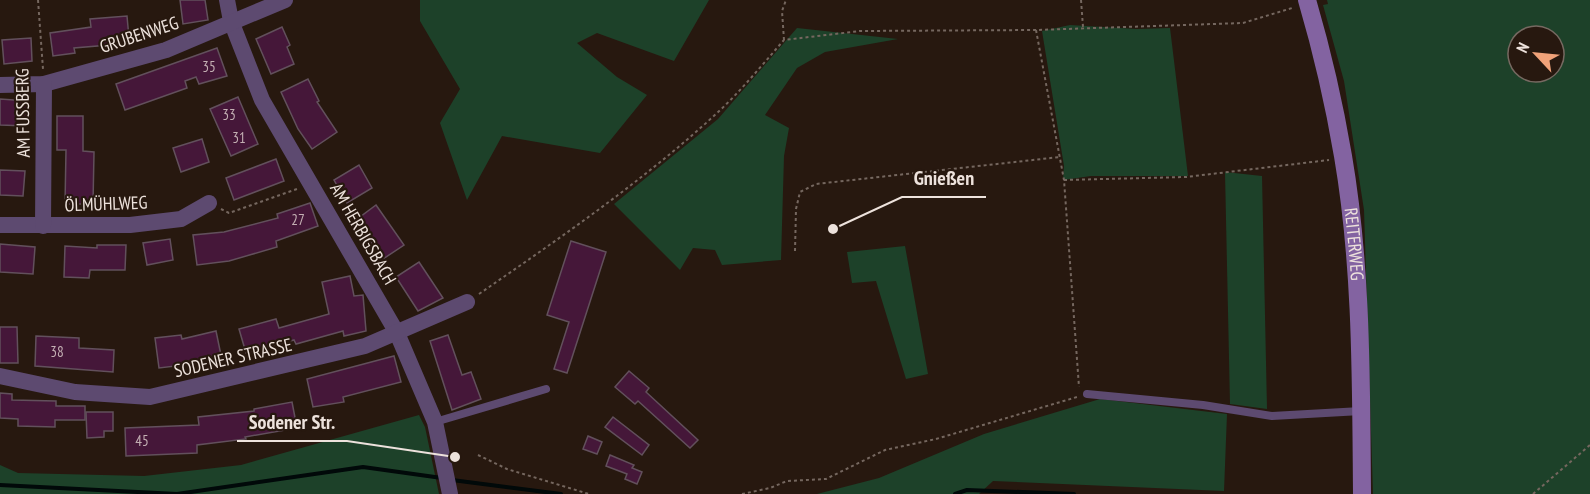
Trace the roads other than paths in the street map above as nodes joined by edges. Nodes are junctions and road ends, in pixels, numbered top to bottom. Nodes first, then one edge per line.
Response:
1 (227, 0) edge
2 (285, 0) edge
3 (1307, 1) edge
4 (231, 21) junction
5 (44, 84) junction
6 (0, 85) edge
7 (208, 203) dead end
8 (0, 225) edge
9 (43, 226) junction
10 (467, 302) road end
11 (397, 333) junction
12 (0, 376) edge
13 (546, 389) dead end
14 (1087, 394) road end
15 (1361, 411) junction
16 (435, 422) junction
17 (450, 494) edge
18 (1362, 494) edge

1 - 4 street, AM HERBIGSBACH
2 - 4 street, GRUBENWEG
3 - 15 street, REITERWEG
4 - 5 street, GRUBENWEG
4 - 11 street, AM HERBIGSBACH
5 - 6 street, GRUBENWEG
5 - 9 street, AM FUSSBERG
7 - 9 street, ÖLMÜHLWEG
8 - 9 street, ÖLMÜHLWEG
10 - 11 street, SODENER STRASSE
11 - 12 street, SODENER STRASSE
11 - 16 street, AM HERBIGSBACH
13 - 16 lane
14 - 15 lane
15 - 18 street, REITERWEG
16 - 17 street, AM HERBIGSBACH

